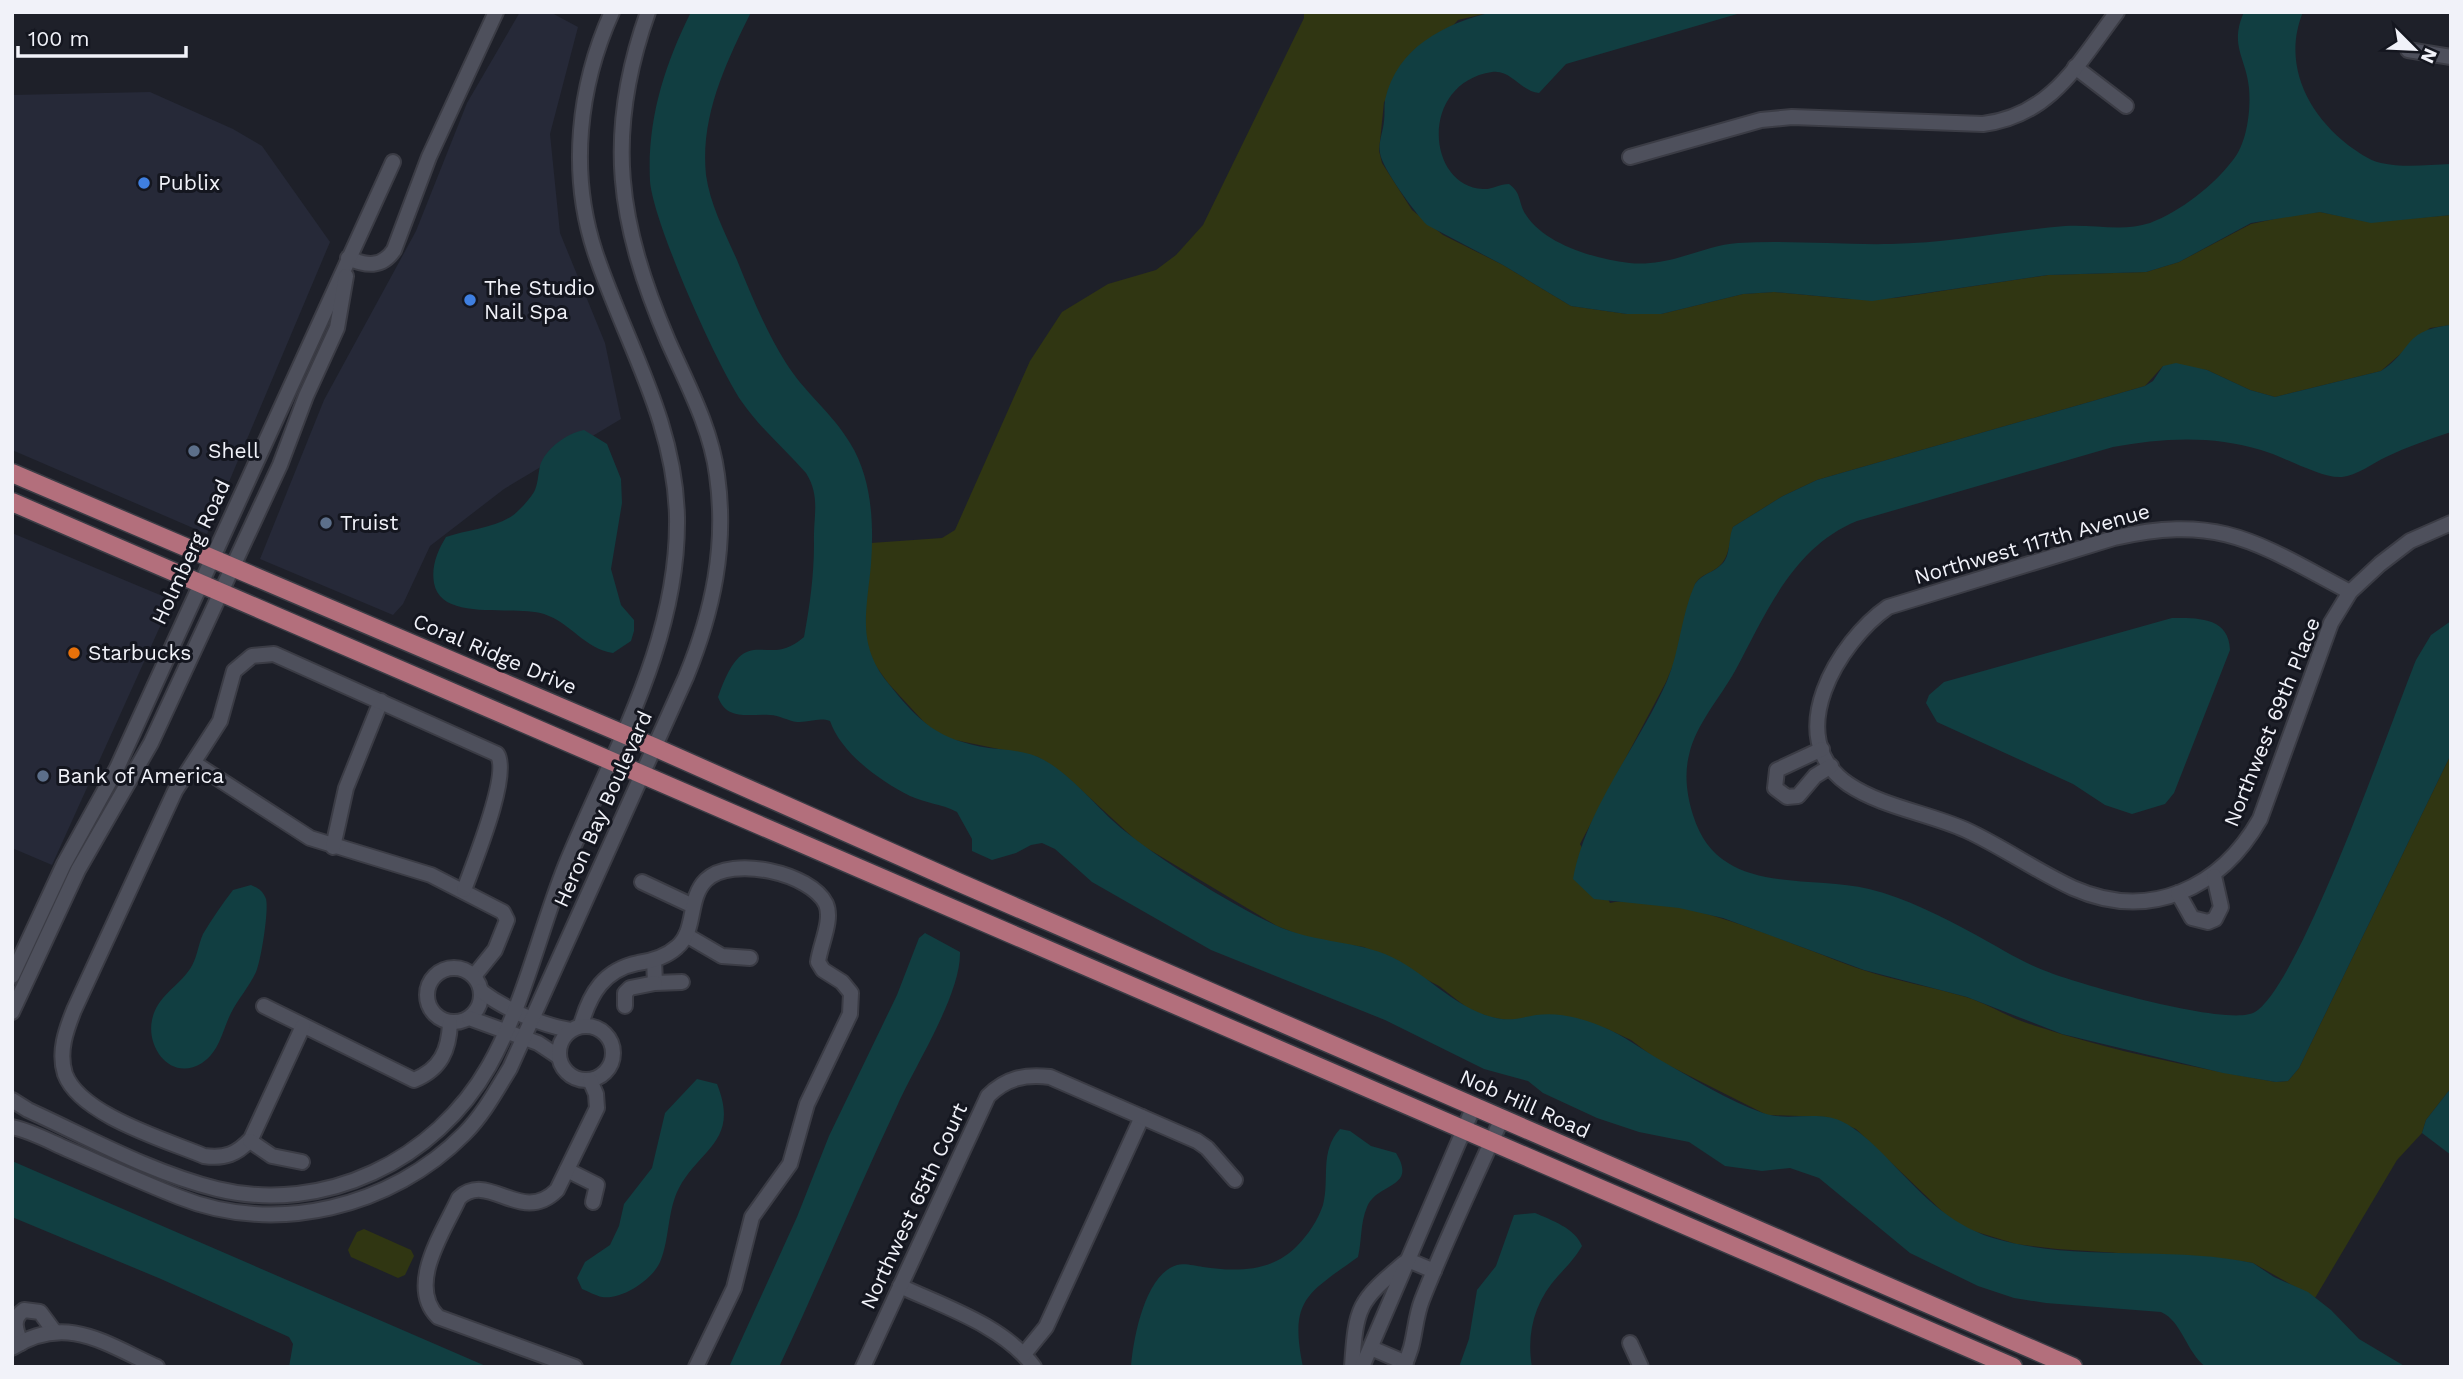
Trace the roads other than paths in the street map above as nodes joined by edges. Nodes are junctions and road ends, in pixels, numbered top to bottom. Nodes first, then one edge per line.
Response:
1 (496, 12) edge
2 (612, 12) edge
3 (648, 12) edge
4 (2117, 12) edge
5 (2408, 50) dead end
6 (2451, 57) edge
7 (2076, 67) junction
8 (2126, 106) dead end
9 (1630, 157) dead end
10 (393, 162) dead end
11 (348, 258) junction
12 (12, 473) edge
13 (12, 502) edge
14 (2451, 523) edge
15 (211, 557) junction
16 (233, 566) junction
17 (200, 581) junction
18 (220, 590) junction
19 (2350, 592) junction
20 (381, 701) junction
21 (624, 733) junction
22 (654, 747) junction
23 (1826, 758) joint
24 (612, 761) junction
25 (194, 763) junction
26 (642, 774) junction
27 (334, 847) junction
28 (2214, 876) junction
29 (642, 881) dead end
30 (958, 882) joint
31 (464, 890) junction
32 (2178, 893) junction
33 (693, 906) junction
34 (687, 935) junction
35 (750, 958) dead end
36 (654, 960) junction
37 (12, 976) edge
38 (474, 976) junction
39 (682, 982) dead end
40 (655, 983) junction
41 (481, 991) junction
42 (264, 1006) dead end
43 (625, 1006) dead end
44 (514, 1010) junction
45 (12, 1012) edge
46 (469, 1018) junction
47 (533, 1018) junction
48 (450, 1023) junction
49 (303, 1026) junction
50 (576, 1028) junction
51 (505, 1032) junction
52 (523, 1038) junction
53 (559, 1057) junction
54 (590, 1080) junction
55 (12, 1100) edge
56 (1474, 1106) junction
57 (1142, 1117) junction
58 (1502, 1118) junction
59 (12, 1127) edge
60 (1464, 1128) junction
61 (250, 1141) junction
62 (1492, 1141) junction
63 (302, 1162) dead end
64 (567, 1170) junction
65 (1235, 1180) dead end
66 (593, 1202) dead end
67 (1408, 1260) junction
68 (1434, 1271) junction
69 (900, 1286) junction
70 (54, 1331) junction
71 (22, 1343) edge
72 (1630, 1343) dead end
73 (1371, 1348) junction
74 (1024, 1354) junction
75 (1405, 1365) edge
76 (157, 1367) edge
77 (575, 1367) edge
78 (696, 1367) edge
79 (863, 1367) edge
80 (1034, 1367) edge
81 (1352, 1367) edge
82 (1362, 1367) edge
83 (1641, 1367) edge
84 (2013, 1367) edge
85 (2073, 1367) edge

1 - 11 street
2 - 21 street, Heron Bay Boulevard
3 - 22 street, Heron Bay Boulevard
4 - 7 street
5 - 6 street
7 - 8 street
7 - 9 street
10 - 11 street
11 - 15 street, Holmberg Road
11 - 16 street, Holmberg Road
12 - 15 main road, Coral Ridge Drive
13 - 17 main road
14 - 19 street, Northwest 69th Place
15 - 16 main road, Coral Ridge Drive
15 - 17 street, Holmberg Road
16 - 18 street, Holmberg Road
16 - 21 main road, Coral Ridge Drive
17 - 18 main road
17 - 37 street, Holmberg Road
18 - 24 main road
18 - 45 street, Holmberg Road
19 - 23 street, Northwest 117th Avenue
19 - 28 street, Northwest 69th Place
20 - 25 street
20 - 27 street
20 - 31 street
21 - 22 main road, Coral Ridge Drive
21 - 24 street, Heron Bay Boulevard
22 - 26 street, Heron Bay Boulevard
22 - 30 main road, Coral Ridge Drive
23 - 32 street, Northwest 69th Place
24 - 26 main road
24 - 44 street, Heron Bay Boulevard
25 - 27 street
25 - 61 street
26 - 47 street, Heron Bay Boulevard
26 - 60 main road
27 - 31 street
28 - 32 street, Northwest 69th Place
28 - 32 street
29 - 33 street
30 - 56 main road, Nob Hill Road
31 - 38 street
33 - 34 street
33 - 78 street
34 - 35 street
34 - 36 street
36 - 40 street
36 - 50 street
38 - 41 street
38 - 48 street
39 - 40 street
40 - 43 street
41 - 44 street
41 - 46 street
42 - 49 street
44 - 47 street
44 - 51 street, Heron Bay Boulevard
46 - 48 street
46 - 51 street
47 - 50 street
47 - 52 street, Heron Bay Boulevard
48 - 49 street
49 - 61 street
50 - 53 street
50 - 54 street
51 - 52 street
51 - 55 street, Heron Bay Boulevard
52 - 53 street
52 - 59 street, Heron Bay Boulevard
53 - 54 street
54 - 64 street
56 - 58 main road, Nob Hill Road
56 - 60 street
57 - 65 street
57 - 69 street, Northwest 65th Court
57 - 74 street
58 - 62 street
58 - 85 main road, Nob Hill Road
60 - 62 main road
60 - 67 street
61 - 63 street
62 - 68 street
62 - 84 main road
64 - 66 street
64 - 77 street
67 - 68 street
67 - 73 street
67 - 81 street
68 - 75 street
69 - 74 street
69 - 79 street, Northwest 65th Court
70 - 71 street
70 - 71 street
70 - 76 street
72 - 83 street
73 - 75 street
73 - 82 street
74 - 80 street

